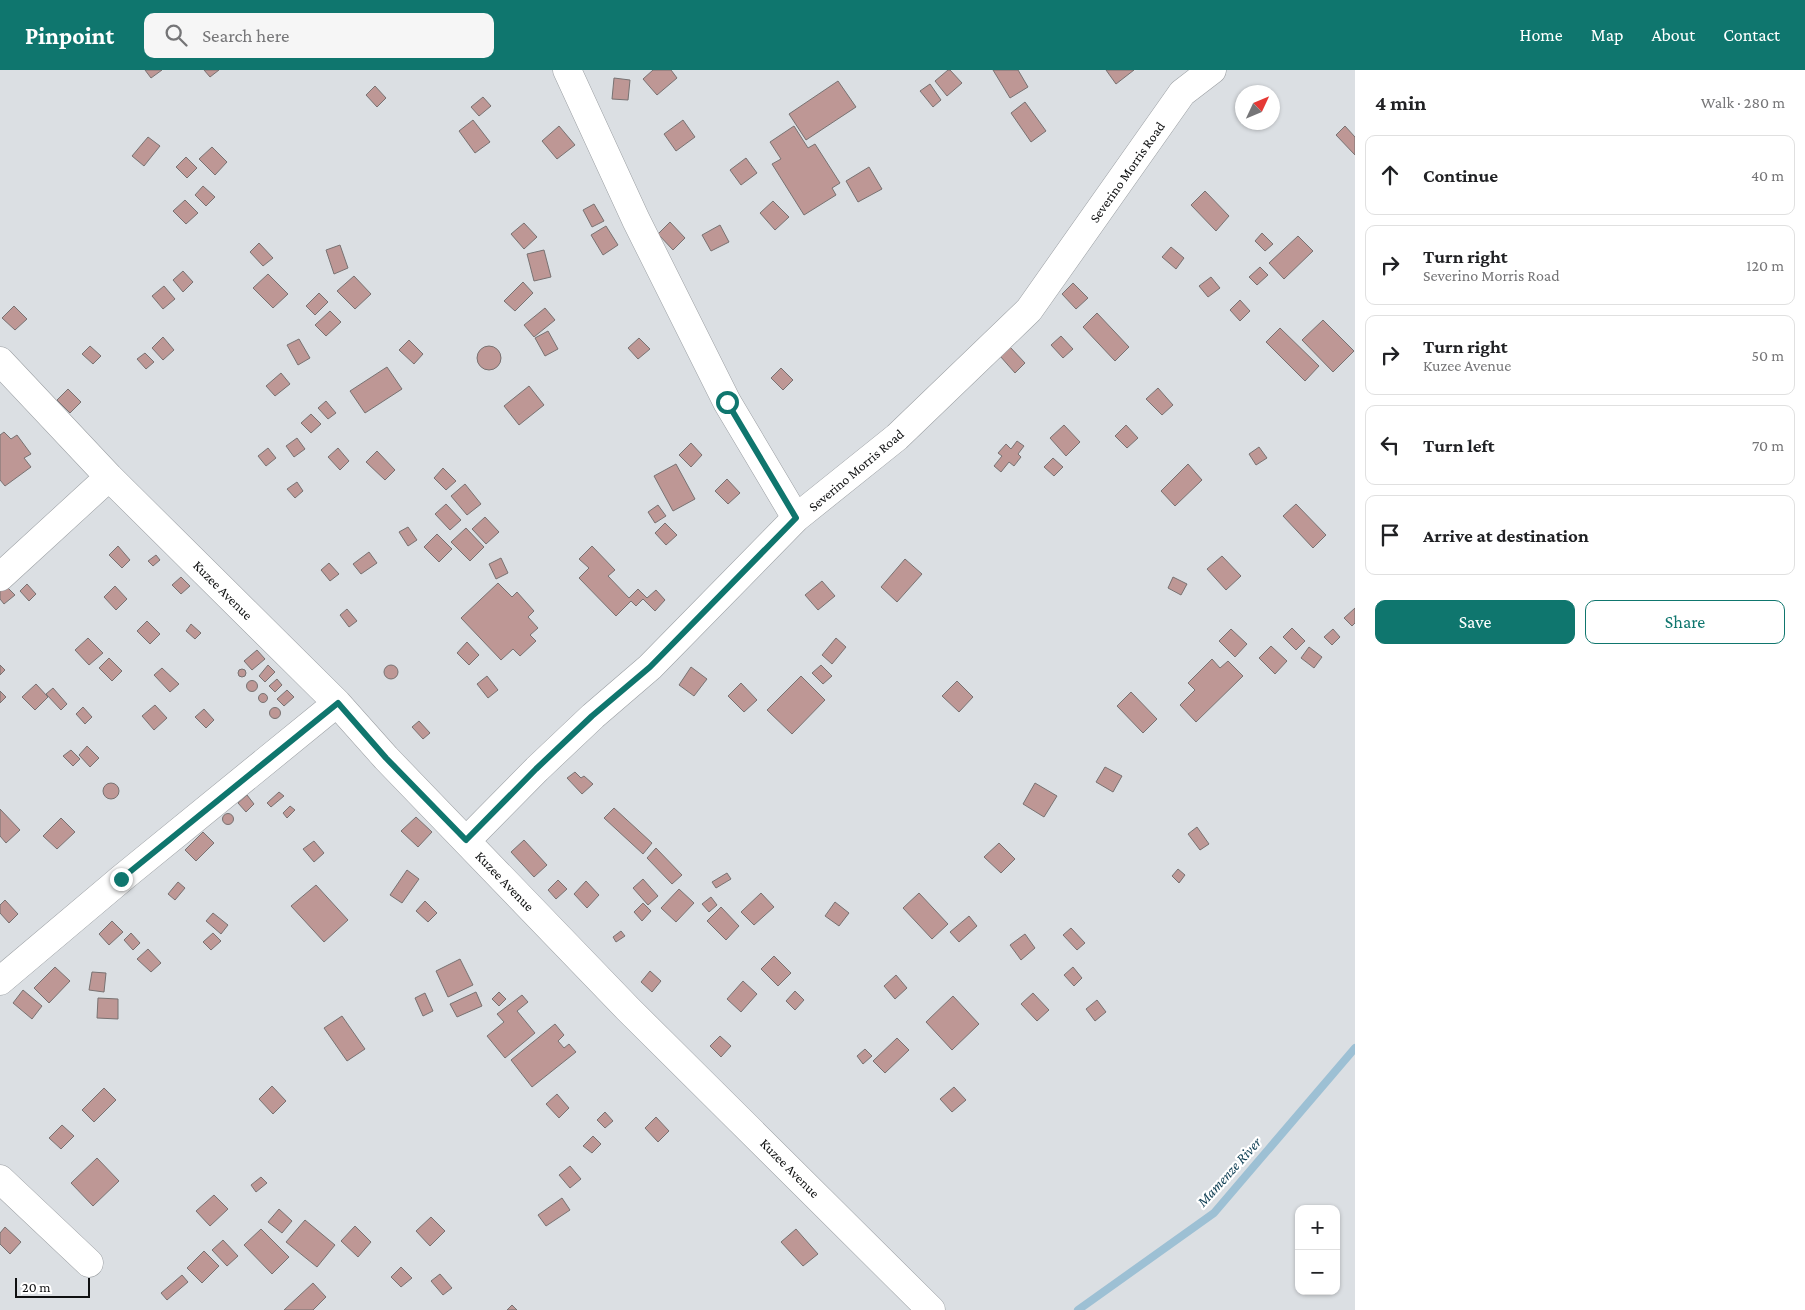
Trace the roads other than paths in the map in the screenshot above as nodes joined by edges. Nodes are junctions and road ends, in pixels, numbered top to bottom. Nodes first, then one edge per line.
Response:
1 (567, 70) edge
2 (1212, 70) edge
3 (0, 361) edge
4 (109, 477) junction
5 (796, 518) junction
6 (0, 577) edge
7 (338, 703) junction
8 (466, 840) junction
9 (0, 981) edge
10 (0, 1179) edge
11 (89, 1263) dead end
12 (931, 1310) edge

1 - 5 street
2 - 5 street, Severino Morris Road
3 - 4 street, Kuzee Avenue
4 - 6 street
4 - 7 street, Kuzee Avenue
5 - 8 street, Severino Morris Road
7 - 8 street, Kuzee Avenue
7 - 9 street
8 - 12 street, Kuzee Avenue
10 - 11 street

